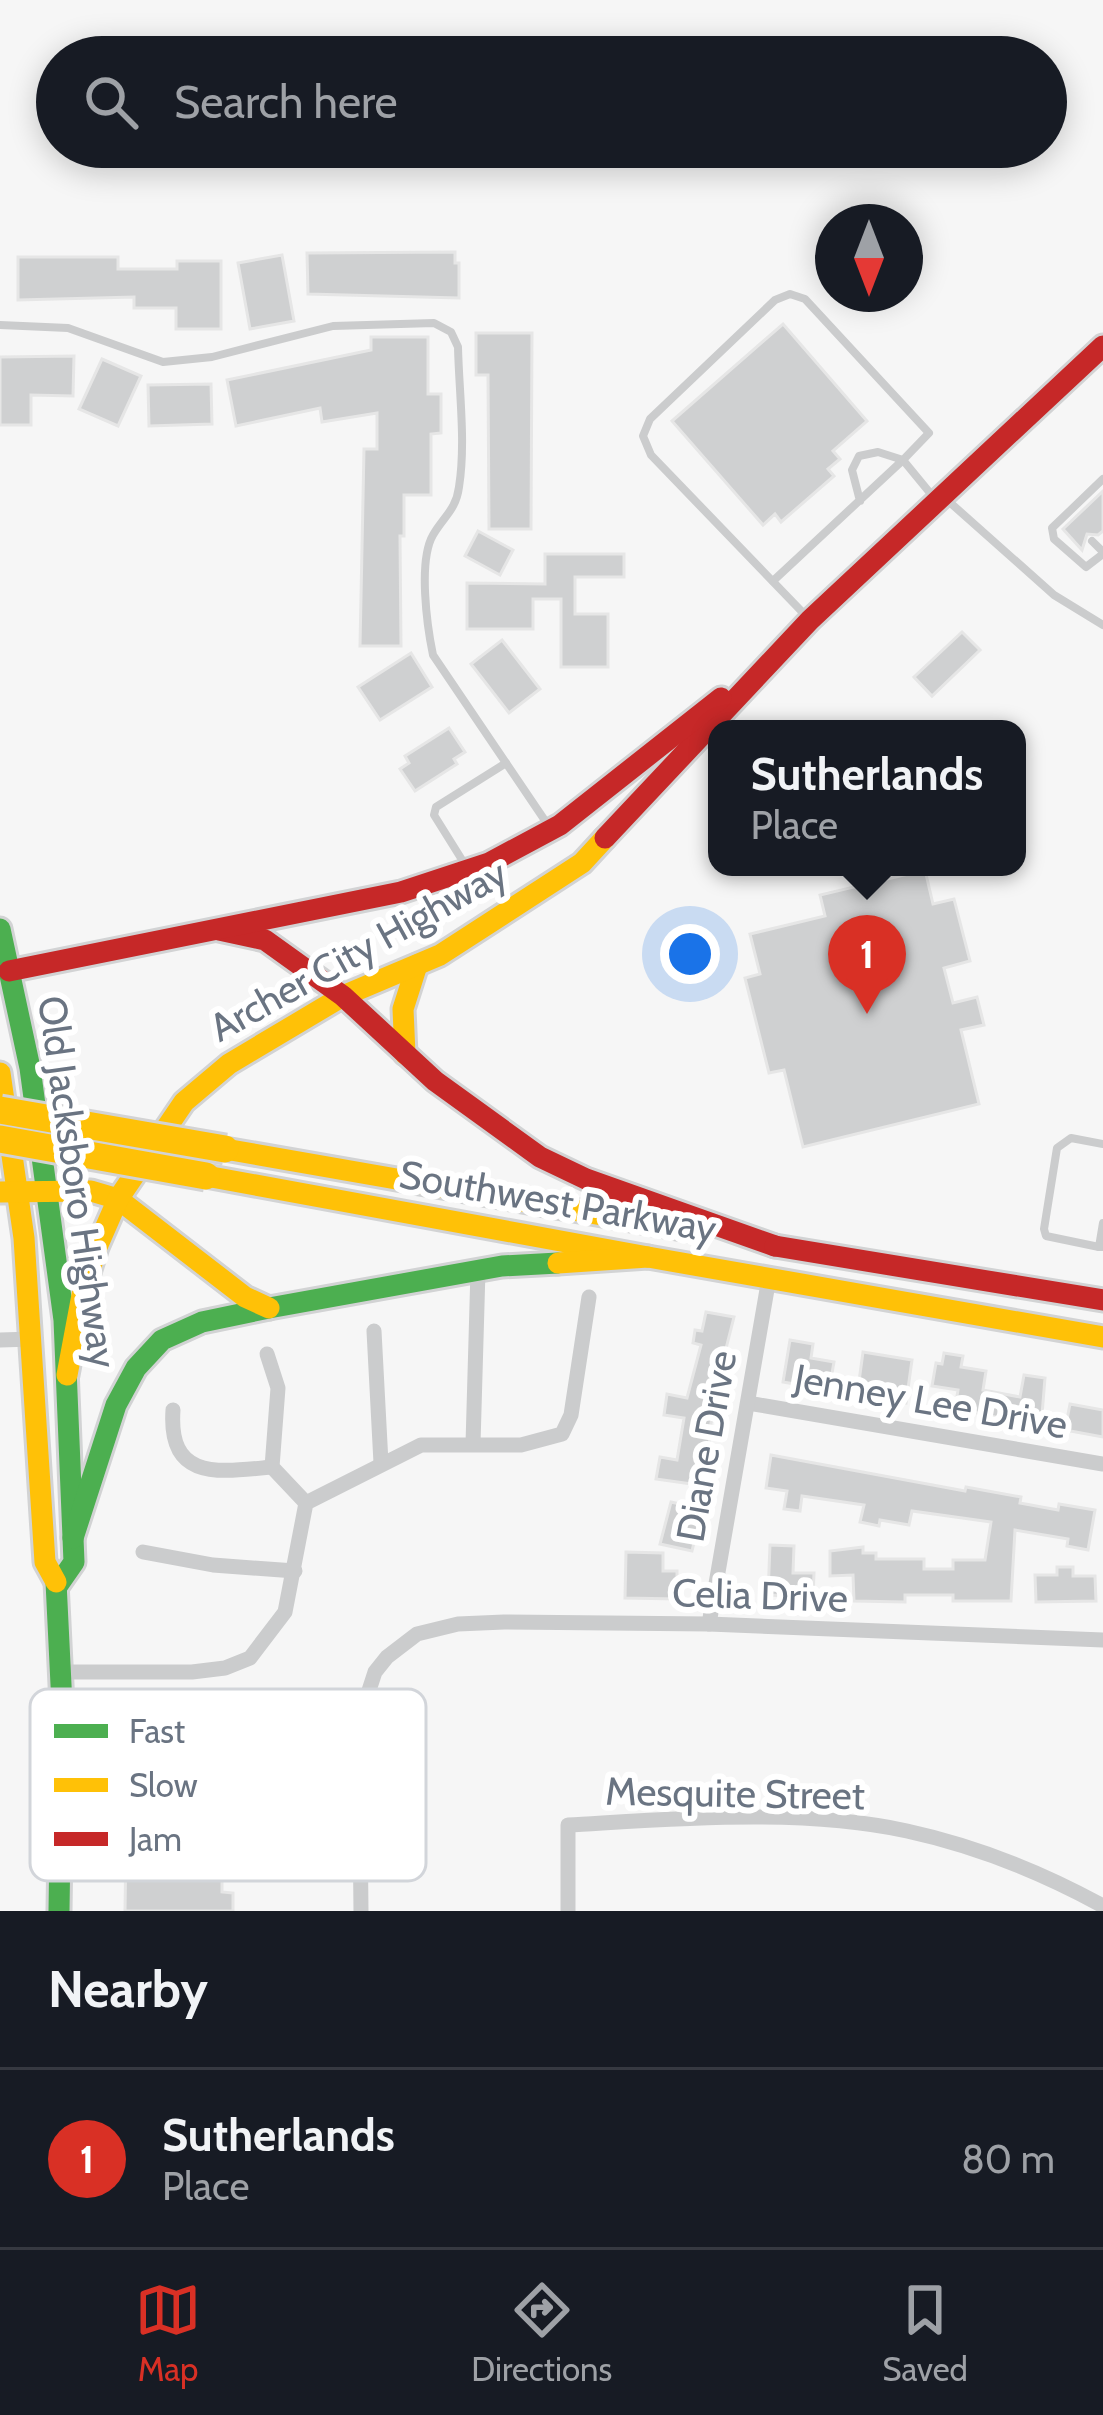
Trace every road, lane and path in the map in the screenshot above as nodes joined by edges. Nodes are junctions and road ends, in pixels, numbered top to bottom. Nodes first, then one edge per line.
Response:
1 (0, 325) edge
2 (1103, 346) edge
3 (903, 460) junction
4 (1103, 480) edge
5 (941, 500) junction
6 (860, 501) junction
7 (1092, 541) dead end
8 (1103, 553) edge
9 (773, 581) junction
10 (810, 620) junction
11 (1103, 626) edge
12 (780, 652) junction
13 (717, 720) edge
14 (708, 729) edge
15 (506, 763) junction
16 (551, 830) junction
17 (468, 870) junction
18 (0, 929) edge
19 (219, 930) junction
20 (417, 965) junction
21 (4, 971) edge
22 (343, 996) junction
23 (405, 1054) junction
24 (0, 1073) edge
25 (0, 1111) edge
26 (0, 1138) edge
27 (1103, 1144) edge
28 (9, 1192) edge
29 (47, 1192) junction
30 (118, 1199) junction
31 (1103, 1223) edge
32 (775, 1246) junction
33 (1101, 1247) edge
34 (648, 1257) junction
35 (478, 1270) junction
36 (769, 1278) junction
37 (986, 1281) junction
38 (590, 1297) dead end
39 (1103, 1300) edge
40 (269, 1308) junction
41 (978, 1316) junction
42 (374, 1331) dead end
43 (1103, 1337) edge
44 (0, 1340) edge
45 (33, 1340) junction
46 (267, 1354) dead end
47 (67, 1375) junction
48 (748, 1402) junction
49 (173, 1411) dead end
50 (473, 1444) junction
51 (381, 1463) junction
52 (1103, 1464) edge
53 (272, 1467) junction
54 (306, 1503) junction
55 (73, 1538) junction
56 (143, 1552) dead end
57 (296, 1571) junction
58 (58, 1585) junction
59 (709, 1624) junction
60 (1103, 1640) edge
61 (61, 1672) junction
62 (61, 1689) edge
63 (369, 1689) edge
64 (59, 1881) edge
65 (361, 1881) edge
66 (1103, 1906) edge
67 (59, 1911) edge
68 (361, 1911) edge
69 (568, 1911) edge

1 - 15 lane
2 - 5 main road, Archer City Highway
3 - 5 lane
3 - 6 lane
3 - 6 lane
3 - 9 lane
4 - 8 lane
5 - 10 main road, Archer City Highway
5 - 11 lane
6 - 9 lane
7 - 8 lane
9 - 10 lane
10 - 12 main road, Archer City Highway
12 - 13 main road, Archer City Highway
12 - 16 main road, Archer City Highway
14 - 20 main road, Archer City Highway
15 - 16 lane
15 - 17 lane
16 - 17 main road, Archer City Highway
17 - 19 main road, Archer City Highway
18 - 21 main road, Old Jacksboro Highway
19 - 21 main road, Archer City Highway
19 - 22 main road
20 - 22 main road, Archer City Highway
20 - 23 main road
21 - 29 main road, Old Jacksboro Highway
22 - 23 main road
22 - 30 main road, Archer City Highway
23 - 32 main road
24 - 28 main road, Old Jacksboro Highway
25 - 32 main road, Southwest Parkway, bridge
26 - 34 main road, Southwest Parkway, bridge
27 - 33 lane
28 - 29 main road
28 - 45 main road, Old Jacksboro Highway
29 - 30 main road
29 - 47 main road, Old Jacksboro Highway
30 - 40 main road
30 - 47 main road, Archer City Highway
31 - 33 lane
32 - 37 main road, Southwest Parkway
34 - 35 main road
34 - 36 main road, Southwest Parkway
35 - 40 main road
35 - 50 street
36 - 41 main road, Southwest Parkway
36 - 48 street, Diane Drive
37 - 39 main road, Southwest Parkway
37 - 41 main road
38 - 50 street
40 - 55 main road
41 - 43 main road, Southwest Parkway
42 - 51 street
44 - 45 street
45 - 58 main road, Old Jacksboro Highway
46 - 53 street
47 - 55 main road, Old Jacksboro Highway
48 - 52 street, Jenney Lee Drive
48 - 59 street, Diane Drive
49 - 53 street
50 - 51 street
51 - 54 street
53 - 54 street
54 - 57 street
55 - 58 main road, Old Jacksboro Highway
56 - 57 street
57 - 61 street
58 - 61 main road, Old Jacksboro Highway
59 - 60 street, Celia Drive
59 - 63 street, Celia Drive
61 - 62 main road, Old Jacksboro Highway
64 - 67 main road, Old Jacksboro Highway
65 - 68 street, Celia Drive
66 - 69 street, Mesquite Street

